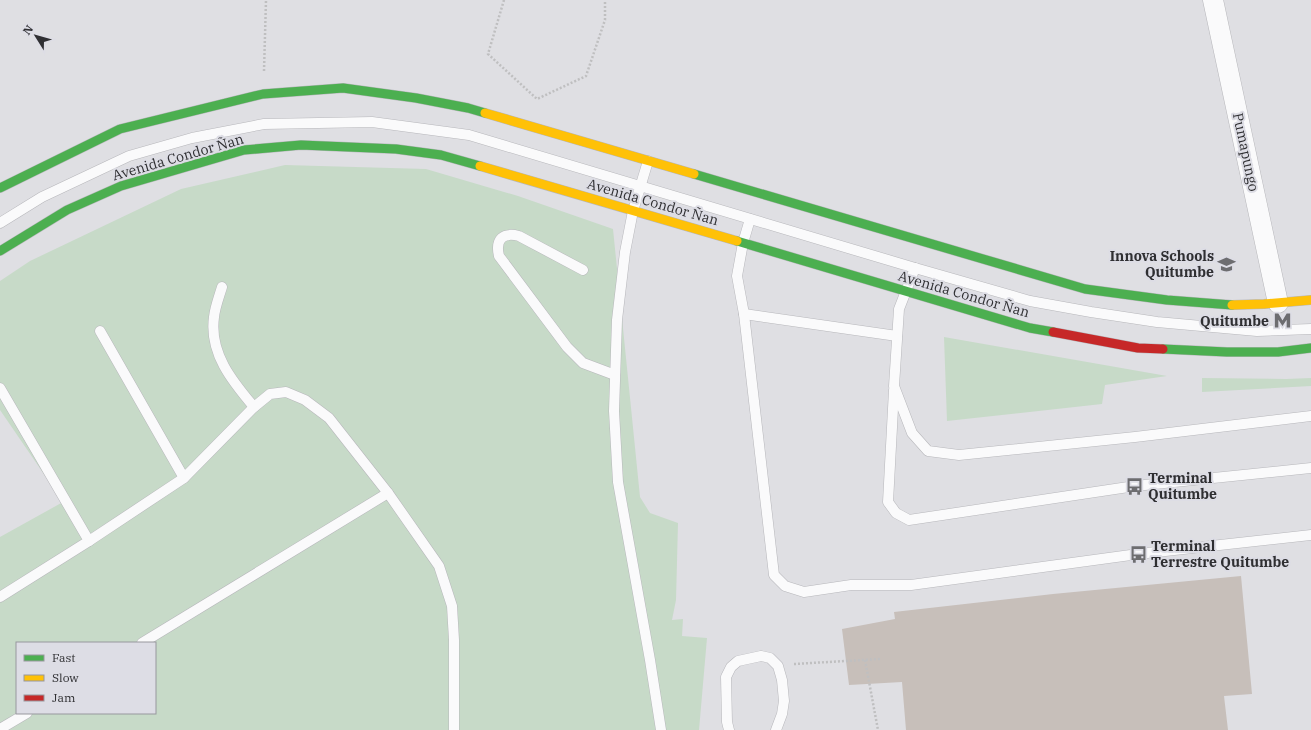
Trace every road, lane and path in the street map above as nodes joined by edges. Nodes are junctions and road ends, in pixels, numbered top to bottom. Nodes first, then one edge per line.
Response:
1 (266, 0) edge
2 (504, 0) edge
3 (605, 0) edge
4 (1213, 0) edge
5 (263, 94) junction
6 (648, 161) junction
7 (1, 185) edge
8 (641, 186) junction
9 (633, 211) junction
10 (750, 219) junction
11 (0, 223) edge
12 (743, 243) junction
13 (0, 251) edge
14 (915, 268) junction
15 (583, 270) dead end
16 (222, 287) dead end
17 (906, 292) junction
18 (1311, 300) edge
19 (1278, 303) junction
20 (744, 314) junction
21 (1311, 329) edge
22 (100, 332) dead end
23 (897, 336) junction
24 (1311, 348) edge
25 (615, 375) junction
26 (894, 386) junction
27 (0, 388) edge
28 (254, 407) junction
29 (1311, 416) edge
30 (1311, 468) edge
31 (184, 478) junction
32 (388, 493) junction
33 (1311, 535) edge
34 (89, 541) junction
35 (0, 597) edge
36 (144, 642) edge
37 (880, 659) dead end
38 (865, 660) junction
39 (778, 666) junction
40 (25, 714) edge
41 (0, 730) edge
42 (454, 730) edge
43 (661, 730) edge
44 (729, 730) edge
45 (776, 730) edge
46 (878, 730) edge

1 - 5 path
2 - 3 path
4 - 19 street, Pumapungo
5 - 6 main road
5 - 7 main road
6 - 8 lane
6 - 19 main road
8 - 9 lane
8 - 10 lane
8 - 11 lane
9 - 12 main road, Avenida Condor Ñan
9 - 13 main road, Avenida Condor Ñan
9 - 25 lane
10 - 12 lane
10 - 14 lane
12 - 17 main road, Avenida Condor Ñan
12 - 20 lane
14 - 17 lane
14 - 21 lane
15 - 25 lane
16 - 28 lane
17 - 23 lane
17 - 24 main road, Avenida Condor Ñan
18 - 19 main road
20 - 23 lane
20 - 33 lane
22 - 31 lane
23 - 26 lane
25 - 43 lane
26 - 29 lane
26 - 30 lane
27 - 34 lane
28 - 31 lane
28 - 32 lane
31 - 34 lane
32 - 36 lane
32 - 42 lane
34 - 35 lane
37 - 38 path
38 - 39 path
38 - 46 path
39 - 44 lane
39 - 45 lane
40 - 41 lane

